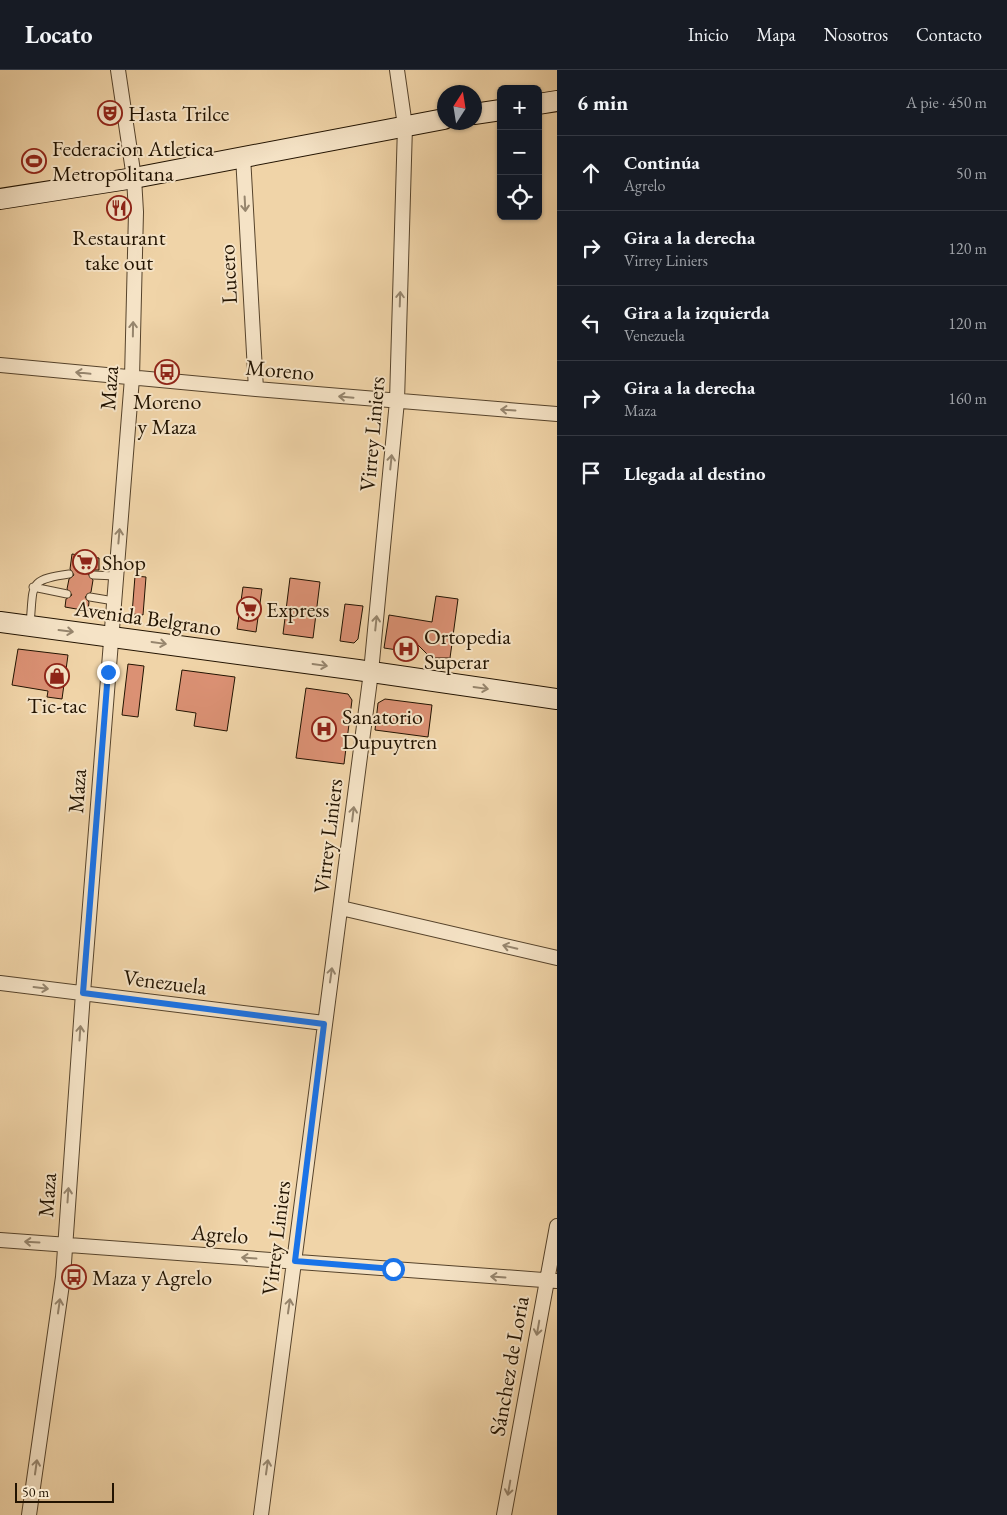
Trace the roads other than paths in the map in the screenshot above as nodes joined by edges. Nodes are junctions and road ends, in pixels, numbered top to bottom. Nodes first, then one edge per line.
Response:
1 (118, 70) edge
2 (397, 70) edge
3 (557, 101) edge
4 (542, 103) edge
5 (497, 111) edge
6 (482, 113) edge
7 (437, 120) edge
8 (405, 126) junction
9 (243, 156) junction
10 (134, 178) junction
11 (0, 199) edge
12 (0, 365) edge
13 (132, 378) junction
14 (256, 389) junction
15 (397, 401) junction
16 (557, 414) edge
17 (69, 574) dead end
18 (93, 575) dead end
19 (116, 576) junction
20 (33, 587) junction
21 (66, 594) dead end
22 (90, 597) dead end
23 (114, 601) junction
24 (0, 622) edge
25 (30, 626) junction
26 (111, 637) junction
27 (371, 672) junction
28 (557, 700) edge
29 (341, 908) junction
30 (557, 958) edge
31 (0, 983) edge
32 (83, 993) junction
33 (324, 1024) junction
34 (557, 1226) edge
35 (0, 1240) edge
36 (65, 1244) junction
37 (295, 1261) junction
38 (552, 1280) edge
39 (29, 1515) edge
40 (261, 1515) edge
41 (504, 1515) edge

1 - 10 street, Maza
2 - 8 street, Virrey Liniers
3 - 4 main road
5 - 6 main road
7 - 8 main road
8 - 9 main road
15 -> 8 street, Virrey Liniers
9 - 10 main road
9 -> 14 street, Lucero
10 - 11 main road
13 -> 10 street, Maza
13 -> 12 street, Moreno
13 - 14 street, Moreno
19 -> 13 street, Maza
15 -> 14 street, Moreno
16 -> 15 street, Moreno
27 -> 15 street, Virrey Liniers
17 - 20 lane
18 - 19 lane
19 - 23 street, Maza
20 - 21 lane
20 - 25 lane
22 - 23 lane
23 - 26 street, Maza
24 - 25 main road, Avenida Belgrano
25 -> 26 main road, Avenida Belgrano
26 -> 27 main road, Avenida Belgrano
26 - 32 street, Maza
27 -> 28 main road, Avenida Belgrano
29 -> 27 street, Virrey Liniers
30 -> 29 street
33 -> 29 street, Virrey Liniers
31 -> 32 street, Venezuela
32 - 33 street, Venezuela
36 -> 32 street, Maza
33 - 37 street, Virrey Liniers
34 - 38 street, Sánchez de Loria
36 -> 35 street, Agrelo
37 -> 36 street, Agrelo
39 -> 36 street, Maza
38 -> 37 street, Agrelo
40 -> 37 street, Virrey Liniers
38 -> 41 street, Sánchez de Loria

